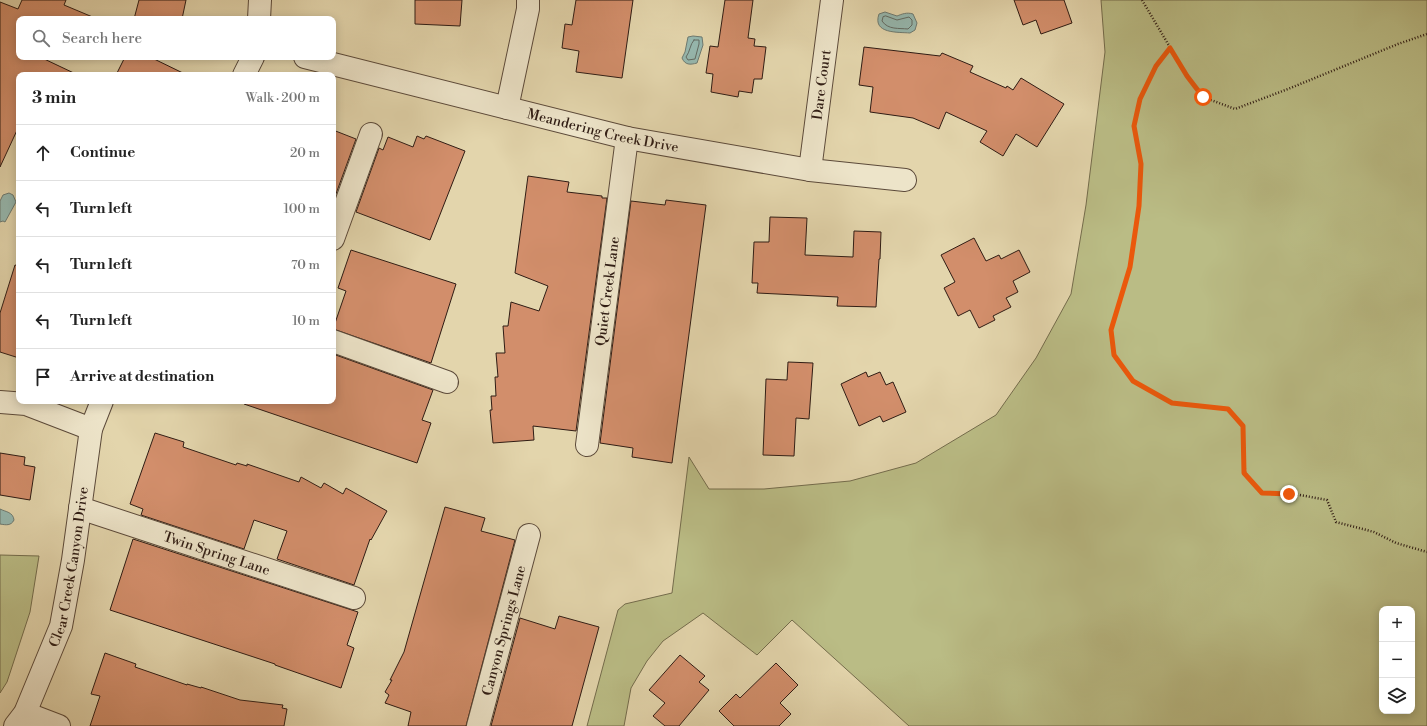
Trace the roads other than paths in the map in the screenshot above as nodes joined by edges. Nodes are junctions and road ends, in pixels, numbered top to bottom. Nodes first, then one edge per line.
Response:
1 (260, 0) edge
2 (528, 0) edge
3 (832, 0) edge
4 (259, 16) edge
5 (252, 60) edge
6 (317, 60) edge
7 (246, 72) edge
8 (507, 108) junction
9 (371, 134) dead end
10 (627, 138) junction
11 (810, 170) junction
12 (905, 180) dead end
13 (336, 231) edge
14 (336, 342) edge
15 (447, 382) dead end
16 (0, 402) edge
17 (16, 403) edge
18 (26, 404) edge
19 (101, 404) edge
20 (91, 429) junction
21 (587, 445) dead end
22 (80, 508) junction
23 (529, 535) dead end
24 (354, 598) dead end
25 (20, 720) edge
26 (59, 726) edge
27 (478, 726) edge

1 - 4 street
2 - 8 street
3 - 11 street, Dare Court
5 - 7 street
6 - 8 street, Meandering Creek Drive
8 - 10 street, Meandering Creek Drive
9 - 13 street
10 - 11 street, Meandering Creek Drive
10 - 21 street, Quiet Creek Lane
11 - 12 street, Meandering Creek Drive
14 - 15 street
16 - 17 street
18 - 20 street
19 - 20 street, Clear Creek Canyon Drive
20 - 22 street, Clear Creek Canyon Drive
22 - 24 street, Twin Spring Lane
22 - 25 street, Clear Creek Canyon Drive
23 - 27 street, Canyon Springs Lane
25 - 26 street

